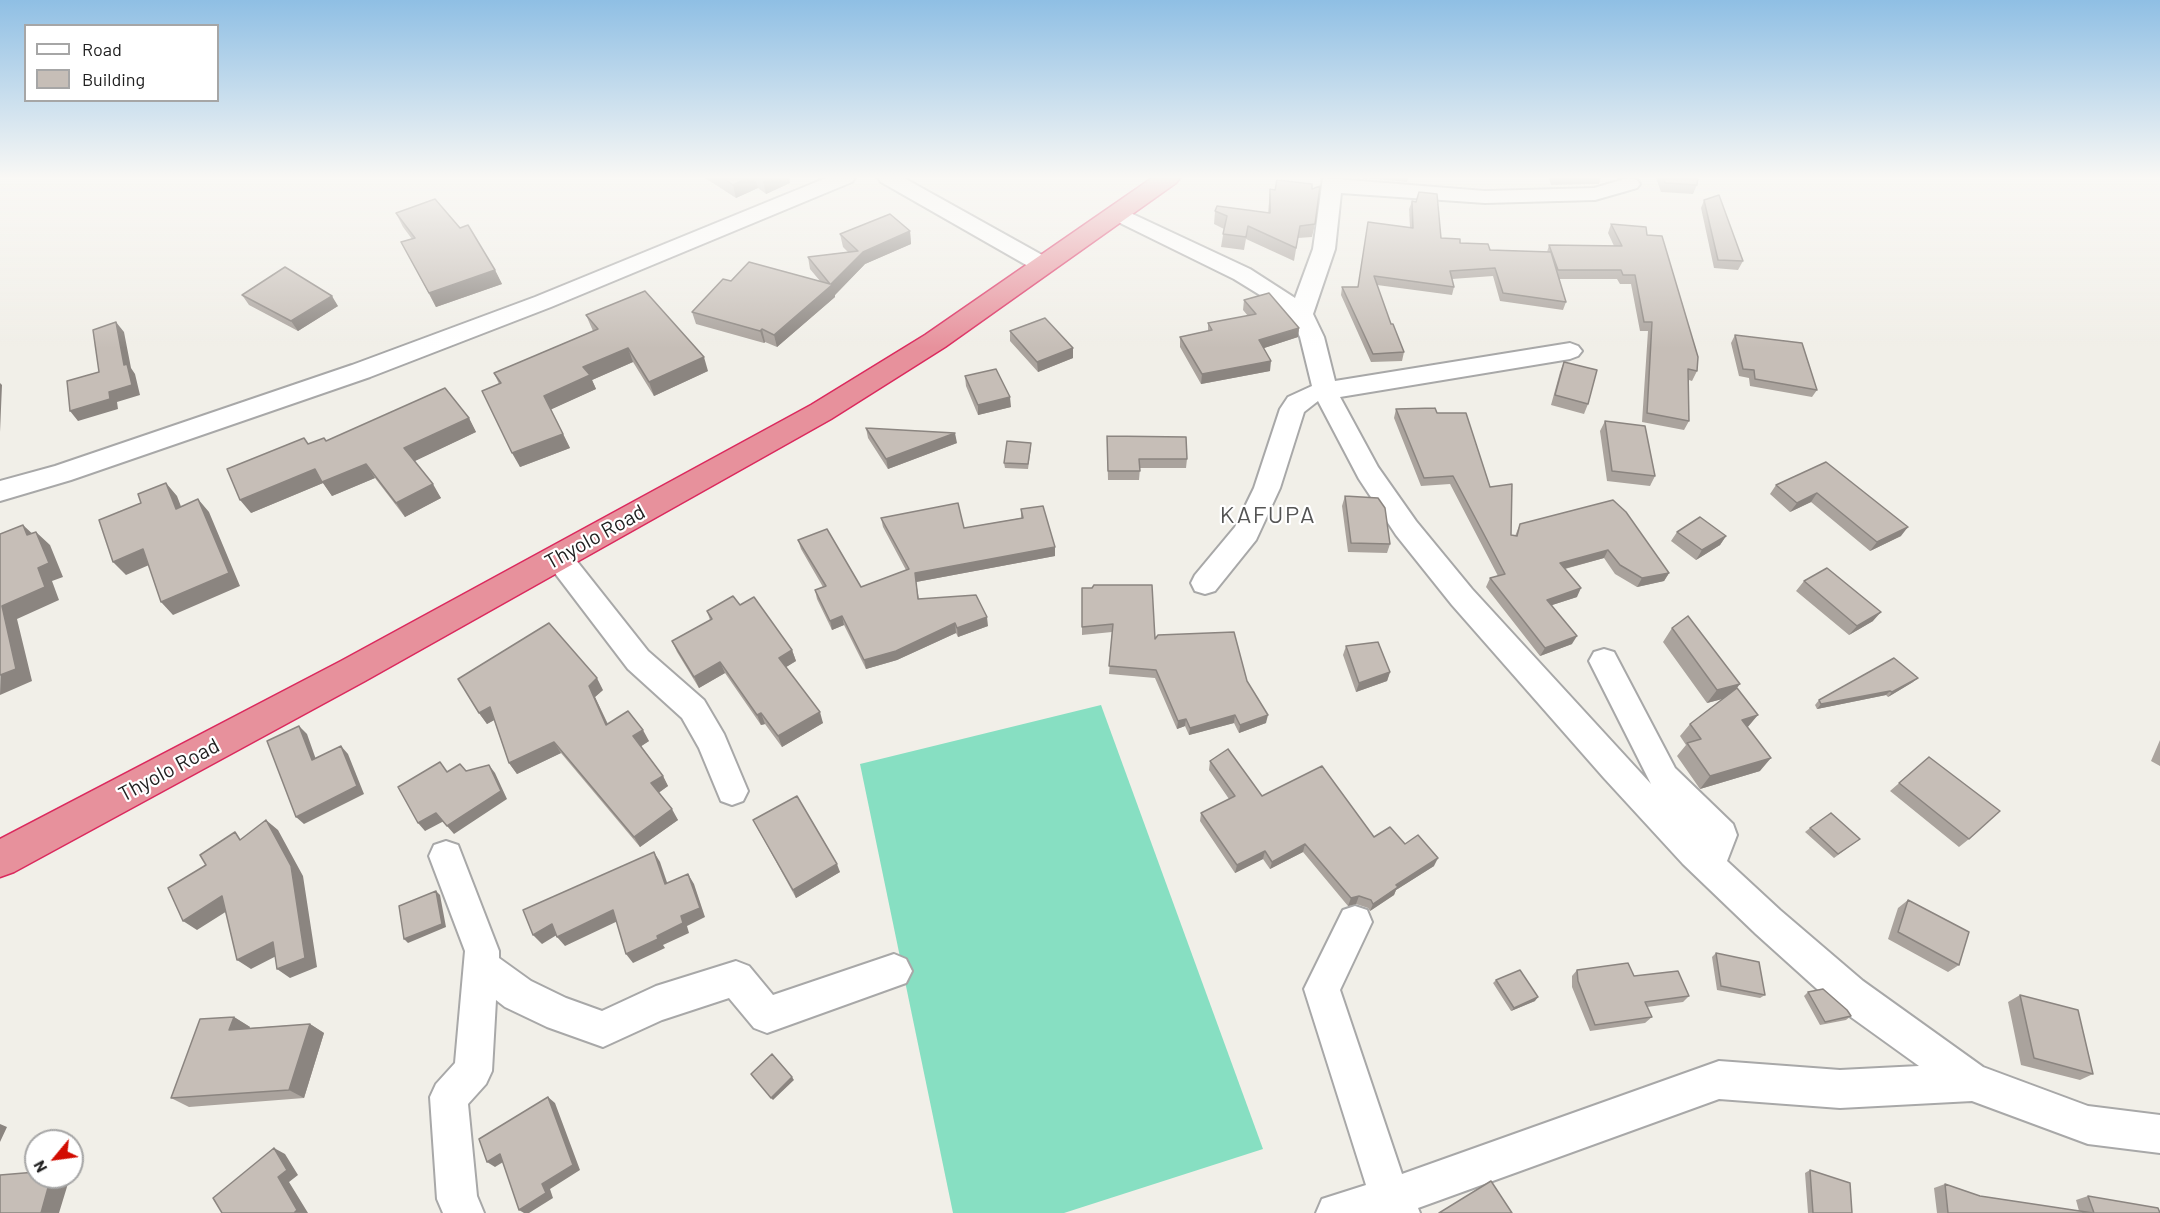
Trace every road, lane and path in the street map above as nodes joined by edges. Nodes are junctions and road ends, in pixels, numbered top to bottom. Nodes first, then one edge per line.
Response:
1 (707, 235) edge
2 (990, 235) edge
3 (1087, 235) edge
4 (1160, 235) edge
5 (1326, 235) edge
6 (1043, 264) junction
7 (1301, 314) junction
8 (1570, 351) dead end
9 (1325, 391) junction
10 (0, 491) edge
11 (558, 557) junction
12 (1205, 583) dead end
13 (1604, 661) dead end
14 (732, 791) dead end
15 (446, 856) dead end
16 (0, 859) edge
17 (1708, 866) junction
18 (1355, 922) dead end
19 (480, 966) junction
20 (894, 971) dead end
21 (1972, 1082) junction
22 (2160, 1134) edge
23 (1395, 1206) edge
24 (464, 1213) edge
25 (1336, 1213) edge

1 - 10 street
2 - 6 street
3 - 6 highway, Thyolo Road
4 - 7 street
5 - 7 street
6 - 11 highway, Thyolo Road
7 - 9 street
8 - 9 street
9 - 12 street
9 - 17 street
11 - 14 street
11 - 16 highway, Thyolo Road
13 - 17 street
15 - 19 street
17 - 21 street
18 - 23 street
19 - 20 street
19 - 24 street
21 - 22 street
21 - 23 street
23 - 25 street

